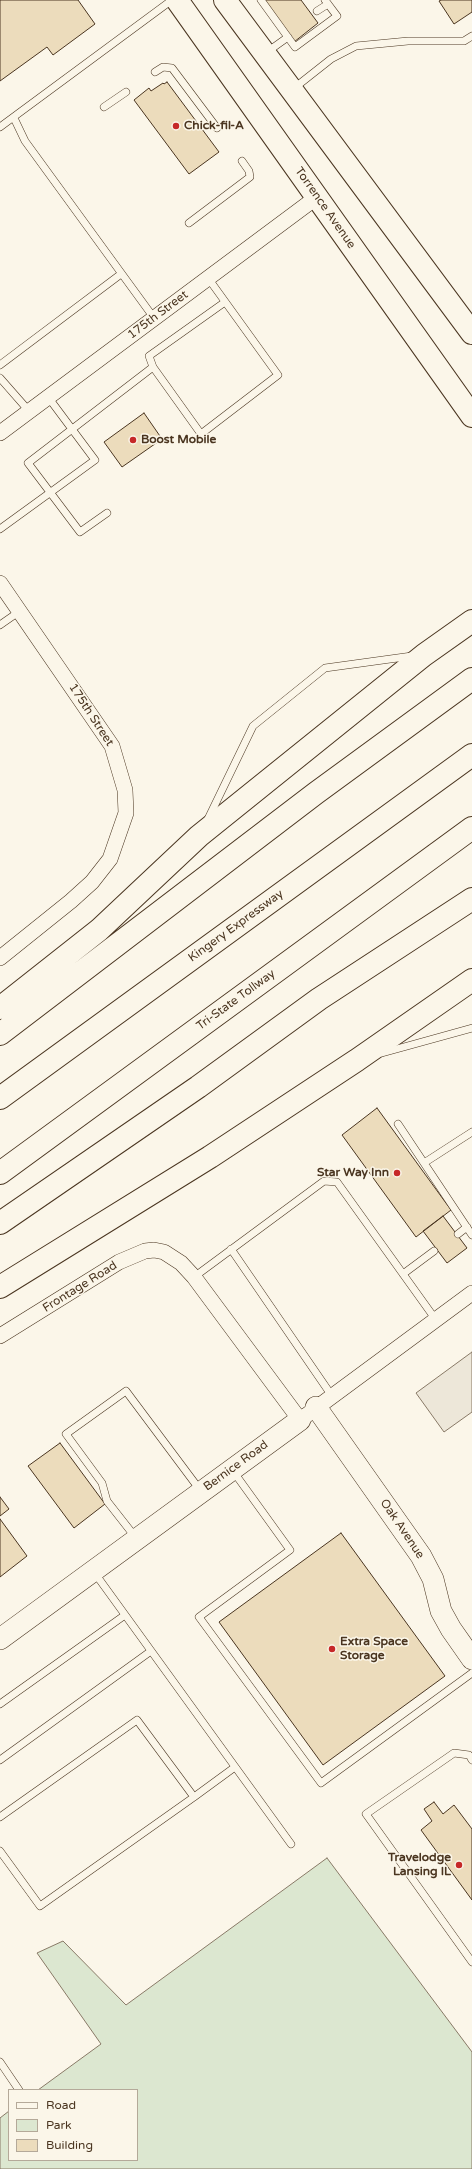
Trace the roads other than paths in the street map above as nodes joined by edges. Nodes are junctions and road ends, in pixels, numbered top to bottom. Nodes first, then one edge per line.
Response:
1 (172, 0) edge
2 (177, 0) edge
3 (225, 0) edge
4 (264, 1) edge
5 (326, 2) edge
6 (317, 11) dead end
7 (288, 33) junction
8 (472, 36) edge
9 (264, 54) junction
10 (155, 72) dead end
11 (291, 90) junction
12 (126, 92) dead end
13 (104, 107) dead end
14 (14, 118) junction
15 (0, 128) edge
16 (217, 128) dead end
17 (242, 161) dead end
18 (317, 197) junction
19 (189, 223) dead end
20 (121, 274) junction
21 (208, 278) junction
22 (225, 302) junction
23 (154, 318) junction
24 (472, 333) edge
25 (0, 365) edge
26 (153, 367) junction
27 (0, 378) edge
28 (48, 397) junction
29 (28, 412) junction
30 (472, 416) edge
31 (71, 430) junction
32 (0, 433) edge
33 (51, 492) junction
34 (107, 513) dead end
35 (0, 529) edge
36 (0, 583) edge
37 (20, 611) junction
38 (472, 621) edge
39 (0, 625) edge
40 (424, 655) junction
41 (472, 679) edge
42 (472, 754) edge
43 (472, 828) edge
44 (199, 836) junction
45 (470, 900) edge
46 (0, 958) edge
47 (472, 980) edge
48 (0, 1008) edge
49 (472, 1028) edge
50 (0, 1034) edge
51 (357, 1060) junction
52 (0, 1098) edge
53 (398, 1124) dead end
54 (472, 1132) edge
55 (424, 1163) junction
56 (0, 1173) edge
57 (0, 1223) edge
58 (467, 1228) junction
59 (458, 1234) dead end
60 (472, 1235) edge
61 (231, 1249) junction
62 (434, 1251) dead end
63 (403, 1274) junction
64 (194, 1276) junction
65 (0, 1287) edge
66 (472, 1293) edge
67 (436, 1320) junction
68 (0, 1336) edge
69 (324, 1402) junction
70 (300, 1420) junction
71 (231, 1470) junction
72 (201, 1492) junction
73 (137, 1539) junction
74 (93, 1571) junction
75 (125, 1615) junction
76 (0, 1639) edge
77 (152, 1651) junction
78 (472, 1659) edge
79 (472, 1673) edge
80 (0, 1704) edge
81 (0, 1760) edge
82 (472, 1760) edge
83 (236, 1767) junction
84 (194, 1797) junction
85 (0, 1817) edge
86 (291, 1844) dead end
87 (0, 1851) edge
88 (472, 1962) edge
89 (0, 2062) edge
90 (18, 2089) edge

1 - 14 lane
2 - 18 main road, Torrence Avenue
3 - 9 main road
4 - 7 lane
5 - 6 lane
5 - 7 lane
7 - 9 lane
8 - 11 lane
9 - 11 main road
10 - 16 lane
11 - 24 main road
12 - 13 lane
14 - 15 lane
14 - 20 lane
17 - 19 lane
18 - 21 street, 175th Street
18 - 30 main road, Torrence Avenue
20 - 23 lane
20 - 25 lane
21 - 22 lane
21 - 23 street, 175th Street
22 - 26 lane
22 - 26 lane
23 - 28 street, 175th Street
26 - 31 lane
27 - 29 lane
28 - 29 street, 175th Street
28 - 31 lane
29 - 32 street, 175th Street
31 - 33 lane
31 - 33 lane
33 - 34 lane
33 - 35 lane
36 - 37 street, 175th Street
37 - 39 lane
37 - 46 street, 175th Street
38 - 40 main road
40 - 44 main road
40 - 44 lane
41 - 50 main road
42 - 52 main road, Kingery Expressway
43 - 56 main road, Tri-State Tollway
44 - 48 main road
45 - 57 main road
47 - 51 main road
49 - 51 lane
51 - 65 main road
53 - 55 lane
54 - 55 lane
55 - 58 lane
58 - 59 lane
58 - 60 lane
61 - 63 lane
61 - 64 lane
61 - 69 lane
62 - 63 lane
63 - 67 lane
64 - 68 street, Frontage Road
64 - 70 street
66 - 67 street, Bernice Road
67 - 69 street, Bernice Road
69 - 70 street, Bernice Road
69 - 78 street, Oak Avenue
70 - 71 street, Bernice Road
71 - 72 street, Bernice Road
71 - 79 lane
72 - 73 street, Bernice Road
72 - 73 lane
73 - 74 street, Bernice Road
74 - 75 lane
74 - 76 street, Bernice Road
75 - 77 lane
75 - 80 lane
77 - 81 lane
77 - 83 lane
82 - 88 lane
83 - 84 lane
83 - 86 lane
84 - 85 lane
84 - 87 lane
89 - 90 lane

